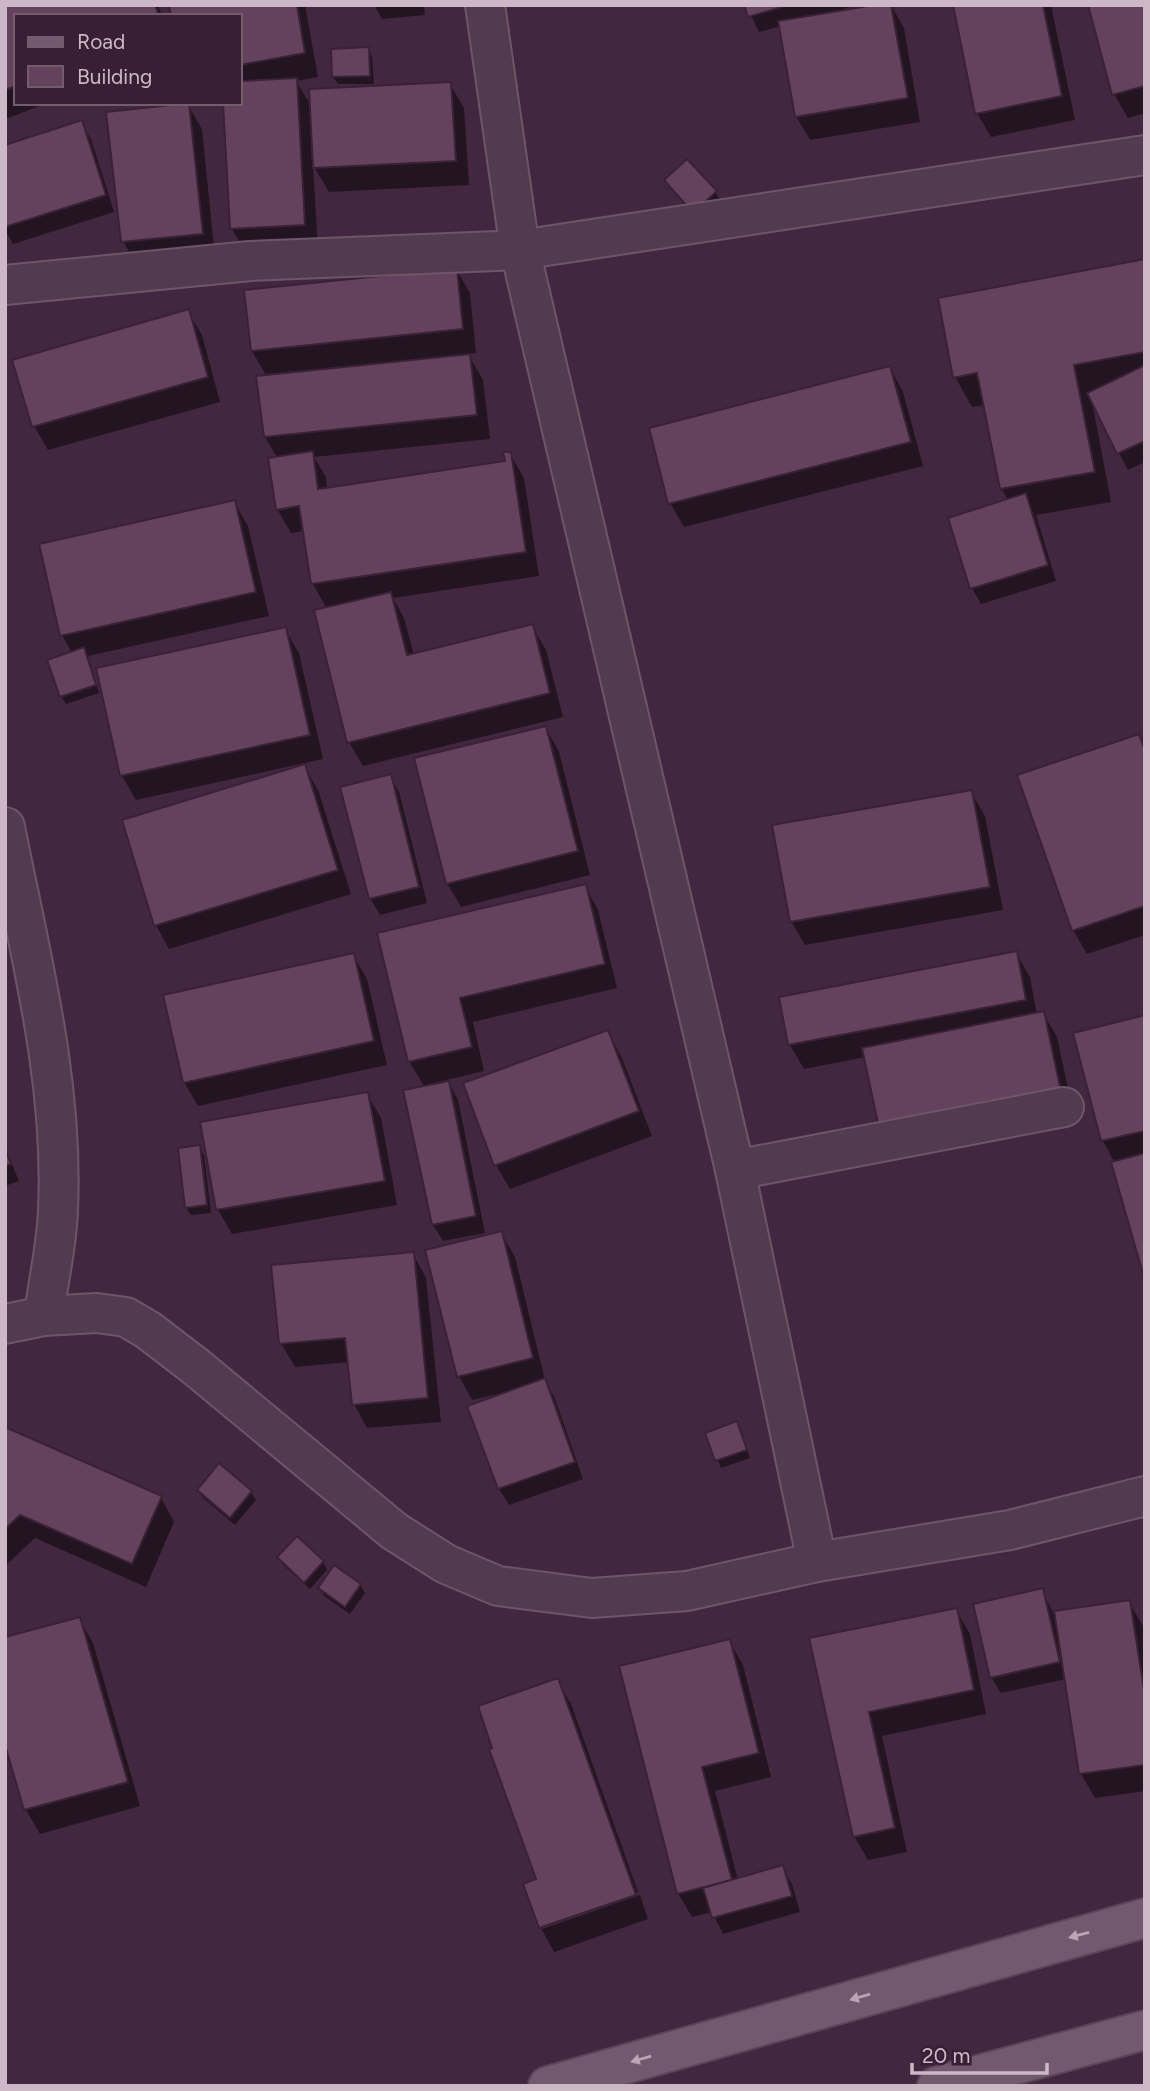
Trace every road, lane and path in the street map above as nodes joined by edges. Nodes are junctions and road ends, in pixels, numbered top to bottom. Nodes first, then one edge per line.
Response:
1 (485, 5) edge
2 (1145, 155) edge
3 (520, 250) junction
4 (5, 285) edge
5 (5, 827) edge
6 (1064, 1107) dead end
7 (736, 1170) junction
8 (44, 1316) junction
9 (5, 1324) edge
10 (1145, 1496) edge
11 (817, 1562) junction
12 (1145, 1918) edge
13 (1145, 2029) edge
14 (548, 2086) edge
15 (937, 2086) edge

1 - 3 street
2 - 3 street
3 - 4 street
3 - 7 street
5 - 8 street
6 - 7 street
7 - 11 street
8 - 9 street
8 - 11 street
10 - 11 street
12 -> 14 main road
13 - 15 main road

